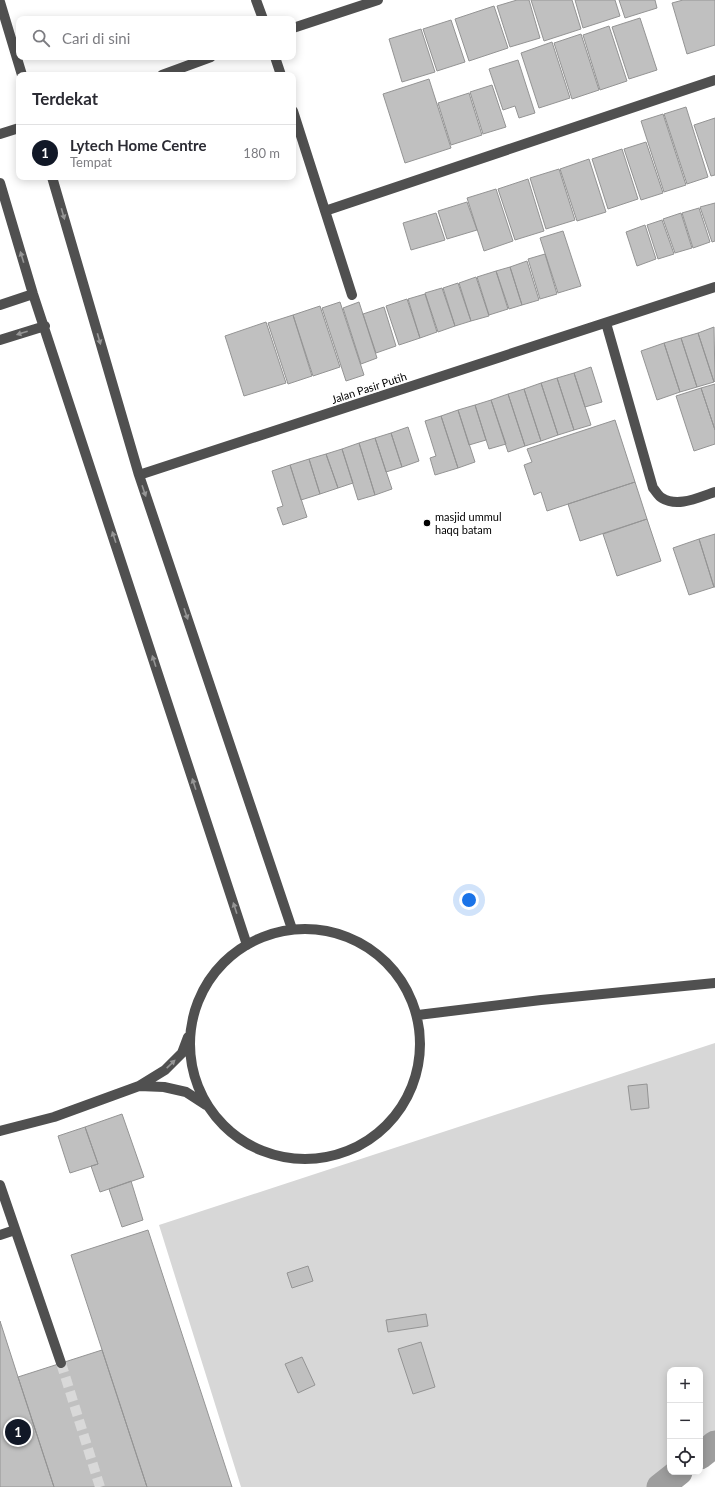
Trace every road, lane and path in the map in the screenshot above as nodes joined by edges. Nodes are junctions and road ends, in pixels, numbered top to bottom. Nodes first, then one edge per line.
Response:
1 (256, 0) edge
2 (378, 0) edge
3 (0, 2) edge
4 (262, 16) edge
5 (296, 27) edge
6 (16, 55) edge
7 (17, 60) edge
8 (203, 60) edge
9 (276, 60) edge
10 (21, 72) edge
11 (170, 72) edge
12 (280, 72) edge
13 (715, 80) edge
14 (296, 120) edge
15 (16, 129) edge
16 (0, 134) edge
17 (53, 180) edge
18 (0, 183) edge
19 (325, 211) junction
20 (715, 288) edge
21 (34, 294) junction
22 (352, 295) dead end
23 (0, 305) edge
24 (606, 323) junction
25 (45, 326) junction
26 (0, 340) edge
27 (139, 475) junction
28 (715, 492) edge
29 (292, 929) junction
30 (247, 945) junction
31 (715, 983) edge
32 (418, 1015) junction
33 (190, 1031) junction
34 (139, 1086) junction
35 (206, 1105) junction
36 (0, 1131) edge
37 (0, 1185) edge
38 (16, 1230) junction
39 (0, 1235) edge
40 (61, 1364) tunnel mouth

1 - 4 street
2 - 5 street
3 - 6 street
7 - 10 street
8 - 11 street
9 - 12 street
13 - 19 street
14 - 19 street
15 - 16 street
17 -> 27 street
21 -> 18 street
19 - 22 street
20 - 24 street, Jalan Pasir Putih
21 - 23 street
21 - 25 street
24 - 27 street, Jalan Pasir Putih
24 - 28 street
25 -> 26 street
30 -> 25 street
27 -> 29 street
29 - 30 street
29 - 32 street
30 - 33 street
31 - 32 street
32 - 35 street
34 -> 33 street
33 - 35 street
34 - 35 street
34 - 36 street
37 - 38 street
38 - 39 street
38 - 40 street

